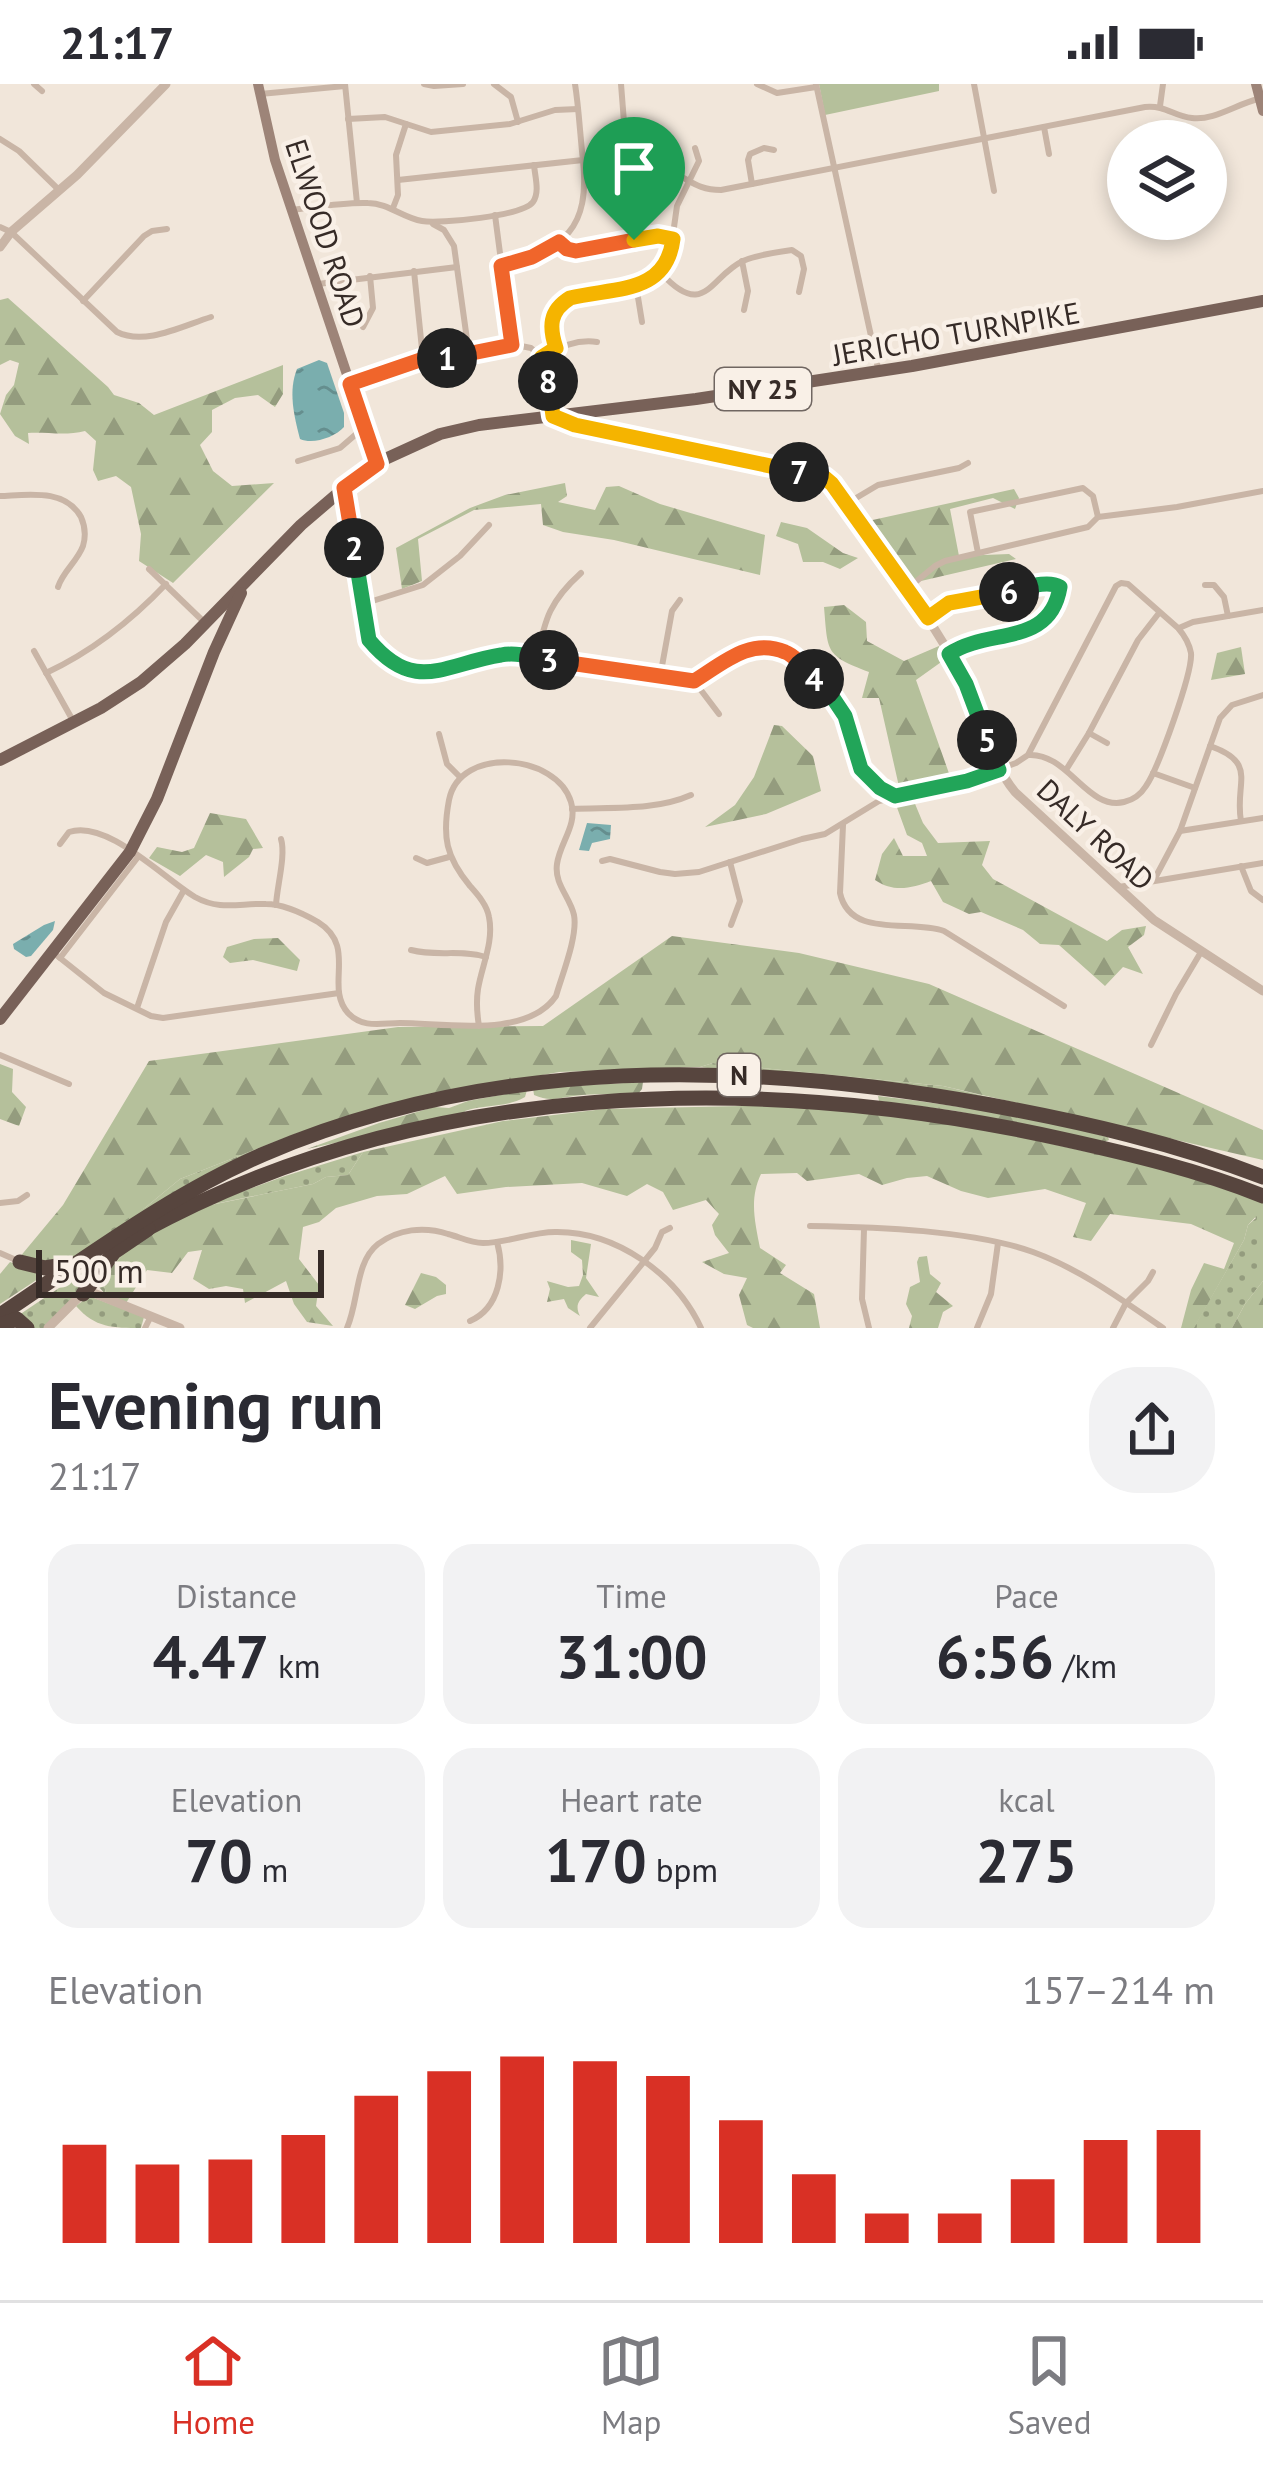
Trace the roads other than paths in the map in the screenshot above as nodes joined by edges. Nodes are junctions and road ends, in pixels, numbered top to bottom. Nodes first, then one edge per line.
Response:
1 (34, 84) edge
2 (166, 84) edge
3 (424, 84) edge
4 (463, 84) edge
5 (494, 84) edge
6 (574, 84) edge
7 (621, 84) edge
8 (757, 84) edge
9 (974, 84) edge
10 (1163, 84) edge
11 (1256, 84) edge
12 (345, 85) edge
13 (816, 85) edge
14 (300, 87) edge
15 (259, 89) edge
16 (41, 91) dead end
17 (1160, 106) junction
18 (1262, 107) edge
19 (578, 109) junction
20 (349, 119) junction
21 (518, 122) junction
22 (406, 124) junction
23 (1044, 127) junction
24 (983, 139) junction
25 (0, 140) edge
26 (695, 148) dead end
27 (774, 150) dead end
28 (1049, 154) dead end
29 (583, 160) junction
30 (534, 165) junction
31 (834, 168) junction
32 (628, 172) junction
33 (585, 177) junction
34 (398, 180) junction
35 (689, 183) junction
36 (752, 184) junction
37 (58, 190) junction
38 (994, 191) dead end
39 (357, 203) junction
40 (393, 209) junction
41 (292, 210) junction
42 (495, 215) junction
43 (428, 222) junction
44 (630, 224) dead end
45 (167, 229) dead end
46 (5, 230) edge
47 (673, 239) junction
48 (634, 240) junction
49 (559, 242) junction
50 (0, 247) edge
51 (742, 261) junction
52 (457, 266) junction
53 (501, 266) junction
54 (414, 271) junction
55 (661, 273) junction
56 (370, 276) junction
57 (316, 284) junction
58 (636, 285) junction
59 (799, 292) dead end
60 (83, 302) junction
61 (1263, 302) edge
62 (744, 310) dead end
63 (211, 317) dead end
64 (642, 322) dead end
65 (363, 327) dead end
66 (597, 342) dead end
67 (512, 345) junction
68 (556, 348) junction
69 (469, 354) junction
70 (542, 357) junction
71 (423, 359) junction
72 (878, 372) junction
73 (350, 384) junction
74 (553, 416) junction
75 (364, 426) junction
76 (298, 461) dead end
77 (968, 463) dead end
78 (377, 464) junction
79 (344, 488) junction
80 (1263, 491) edge
81 (0, 496) edge
82 (846, 504) junction
83 (1098, 517) junction
84 (489, 525) dead end
85 (978, 553) junction
86 (149, 569) dead end
87 (581, 573) dead end
88 (166, 584) junction
89 (1204, 585) dead end
90 (244, 586) junction
91 (58, 587) dead end
92 (907, 589) junction
93 (680, 600) dead end
94 (363, 604) junction
95 (1263, 610) edge
96 (1160, 613) junction
97 (1228, 616) junction
98 (928, 618) junction
99 (205, 623) junction
100 (1178, 628) junction
101 (188, 641) junction
102 (34, 651) dead end
103 (949, 654) junction
104 (537, 658) junction
105 (210, 661) junction
106 (46, 673) junction
107 (660, 676) junction
108 (694, 681) junction
109 (1263, 695) edge
110 (719, 714) dead end
111 (74, 722) junction
112 (1089, 733) junction
113 (439, 734) dead end
114 (1107, 743) dead end
115 (1210, 746) junction
116 (1028, 755) junction
117 (0, 760) edge
118 (999, 770) junction
119 (1066, 770) junction
120 (1153, 773) junction
121 (460, 777) junction
122 (1195, 788) junction
123 (691, 795) dead end
124 (895, 796) junction
125 (572, 809) junction
126 (1263, 818) edge
127 (1241, 821) junction
128 (843, 825) junction
129 (1180, 831) junction
130 (280, 839) dead end
131 (60, 844) dead end
132 (134, 854) junction
133 (449, 857) junction
134 (416, 858) dead end
135 (602, 861) dead end
136 (730, 862) junction
137 (1263, 862) edge
138 (1241, 866) junction
139 (1154, 880) junction
140 (1119, 887) junction
141 (184, 890) junction
142 (1263, 900) edge
143 (276, 905) junction
144 (731, 925) dead end
145 (411, 950) dead end
146 (1201, 952) junction
147 (56, 955) junction
148 (486, 957) junction
149 (1263, 991) edge
150 (340, 993) junction
151 (1064, 1006) dead end
152 (137, 1008) junction
153 (0, 1019) edge
154 (479, 1026) junction
155 (1151, 1045) dead end
156 (0, 1055) edge
157 (69, 1084) dead end
158 (1263, 1177) edge
159 (27, 1196) dead end
160 (1263, 1196) edge
161 (0, 1203) edge
162 (155, 1224) junction
163 (810, 1226) dead end
164 (670, 1228) dead end
165 (863, 1228) junction
166 (497, 1242) junction
167 (998, 1243) junction
168 (98, 1249) junction
169 (0, 1253) edge
170 (20, 1262) joint
171 (644, 1262) junction
172 (1153, 1272) dead end
173 (92, 1294) junction
174 (1126, 1303) junction
175 (152, 1316) junction
176 (0, 1321) edge
177 (470, 1321) dead end
178 (27, 1328) edge
179 (48, 1328) edge
180 (146, 1328) edge
181 (180, 1328) edge
182 (347, 1328) edge
183 (590, 1328) edge
184 (701, 1328) edge
185 (869, 1328) edge
186 (977, 1328) edge
187 (1113, 1328) edge
188 (1162, 1328) edge

1 - 16 street
2 - 37 street
3 - 4 street
5 - 21 street
6 - 19 street
7 - 32 street
8 - 13 street
9 - 24 street
10 - 17 street
11 - 18 main road
12 - 14 street
12 - 20 street
13 - 31 street
14 - 15 street
15 - 41 main road, ELWOOD ROAD
17 - 18 street
17 - 23 street
19 - 21 street
19 - 29 street
20 - 22 street
20 - 39 street
21 - 22 street
22 - 34 street
23 - 24 street
23 - 28 street
24 - 31 street
24 - 38 street
25 - 37 street
26 - 35 street
27 - 36 street
29 - 30 street
29 - 33 street
30 - 34 street
30 - 42 street
31 - 36 street
31 - 72 street
32 - 33 street
32 - 35 street
33 - 49 street
34 - 40 street
35 - 36 street
35 - 47 street
37 - 46 street
39 - 40 street
39 - 41 street
40 - 43 street
41 - 57 main road, ELWOOD ROAD
42 - 43 street
42 - 53 street
43 - 52 street
44 - 48 street
45 - 60 street
46 - 50 street
46 - 60 street
47 - 48 street
47 - 55 street
48 - 49 street
49 - 53 street
51 - 55 street
51 - 59 street
51 - 62 street
52 - 54 street
52 - 69 street
53 - 67 street
54 - 56 street
54 - 71 street
55 - 58 street
56 - 57 street
56 - 65 street
57 - 73 main road, ELWOOD ROAD
58 - 64 street
58 - 68 street
60 - 63 street
61 - 72 main road, JERICHO TURNPIKE / NY 25
66 - 68 street
67 - 69 street
67 - 70 street
68 - 70 street
69 - 71 street
70 - 74 street
71 - 73 street
72 - 74 main road, JERICHO TURNPIKE / NY 25
73 - 75 main road, ELWOOD ROAD
74 - 78 main road, JERICHO TURNPIKE / NY 25
74 - 82 street, DALY ROAD
75 - 76 street
75 - 78 main road, ELWOOD ROAD
77 - 82 street
78 - 79 main road, NY 25
79 - 90 main road, NY 25
79 - 94 street
80 - 83 street
81 - 91 street
82 - 92 street, DALY ROAD
83 - 85 street
83 - 85 street
84 - 94 street
85 - 92 street
86 - 88 street
87 - 104 street
88 - 99 street
88 - 106 street
89 - 97 street
90 - 99 main road, NY 25
90 - 105 main road
92 - 98 street, DALY ROAD
93 - 107 street
94 - 104 street
95 - 97 street
96 - 100 street
96 - 112 street
96 - 116 street
97 - 100 street
98 - 103 street, DALY ROAD
98 - 103 street
99 - 101 main road, NY 25
100 - 120 street
101 - 105 main road
101 - 111 main road, NY 25
102 - 106 street
103 - 118 street, DALY ROAD
104 - 107 street
105 - 132 main road
106 - 111 street
107 - 108 street
108 - 110 street
108 - 124 street
109 - 115 street
111 - 117 main road, NY 25
112 - 114 street
112 - 119 street
113 - 121 street
115 - 122 street
115 - 127 street
116 - 118 street
116 - 119 street
118 - 124 street
118 - 140 street, DALY ROAD
119 - 120 street
120 - 122 street
121 - 125 street
121 - 133 street
122 - 129 street
123 - 125 street
124 - 128 street
125 - 154 street
126 - 127 street
127 - 129 street
128 - 136 street
128 - 151 street
129 - 139 street
130 - 143 street
131 - 132 street
132 - 141 street
132 - 147 main road
133 - 134 street
133 - 148 street
135 - 136 street
136 - 144 street
137 - 138 street
138 - 139 street
138 - 142 street
139 - 140 street
140 - 146 street, DALY ROAD
141 - 143 street
141 - 152 street
143 - 150 street
145 - 148 street
146 - 149 street, DALY ROAD
146 - 155 street
147 - 152 street
147 - 153 main road
148 - 154 street
150 - 152 street
150 - 154 street
156 - 157 street
158 - 168 highway, N
159 - 161 street
160 - 162 highway, N
162 - 173 highway
162 - 176 highway, N
163 - 165 street
164 - 171 street
165 - 167 street
165 - 185 street
166 - 171 street
166 - 177 street
166 - 182 street
167 - 174 street
167 - 186 street
168 - 170 highway
168 - 176 highway, N
169 - 170 street
171 - 183 street
171 - 184 street
172 - 174 street
173 - 175 street
173 - 179 street
174 - 187 street
174 - 188 street
175 - 180 street
175 - 181 street
176 - 178 highway

